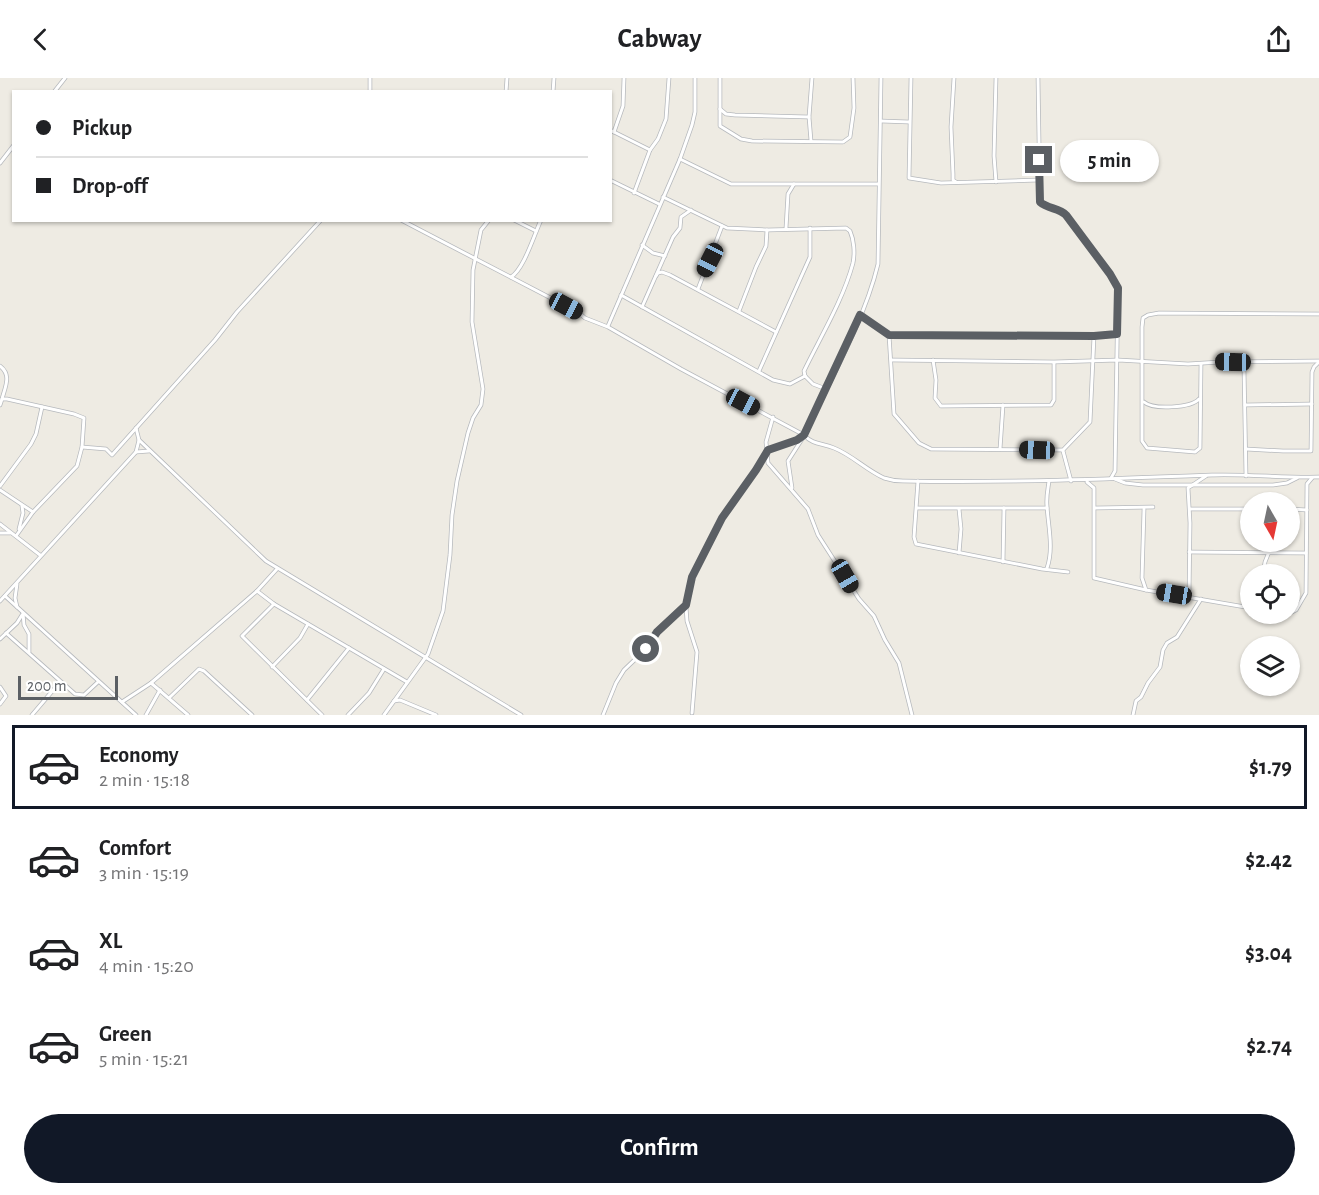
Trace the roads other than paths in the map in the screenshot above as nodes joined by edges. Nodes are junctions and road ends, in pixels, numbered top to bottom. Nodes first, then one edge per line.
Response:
1 (65, 78) edge
2 (624, 78) edge
3 (669, 78) edge
4 (695, 78) edge
5 (720, 78) edge
6 (812, 78) edge
7 (853, 78) edge
8 (881, 78) edge
9 (911, 78) edge
10 (954, 78) edge
11 (996, 78) edge
12 (1038, 78) edge
13 (56, 90) edge
14 (719, 108) junction
15 (809, 117) junction
16 (881, 121) junction
17 (909, 122) junction
18 (612, 131) edge
19 (811, 141) junction
20 (12, 148) edge
21 (650, 150) junction
22 (680, 159) junction
23 (0, 163) edge
24 (1039, 180) junction
25 (612, 181) edge
26 (956, 182) junction
27 (996, 182) junction
28 (794, 184) junction
29 (878, 184) junction
30 (634, 193) junction
31 (663, 197) junction
32 (659, 204) junction
33 (691, 210) junction
34 (319, 222) edge
35 (405, 222) edge
36 (486, 222) edge
37 (518, 222) edge
38 (540, 222) edge
39 (722, 226) junction
40 (786, 228) junction
41 (810, 228) junction
42 (767, 230) junction
43 (536, 231) junction
44 (642, 245) junction
45 (665, 256) junction
46 (475, 259) junction
47 (488, 265) junction
48 (473, 270) junction
49 (656, 276) junction
50 (511, 278) junction
51 (698, 289) junction
52 (621, 295) junction
53 (642, 307) junction
54 (739, 311) junction
55 (1319, 314) edge
56 (860, 315) junction
57 (608, 327) junction
58 (776, 332) junction
59 (1117, 334) junction
60 (889, 335) junction
61 (1094, 336) junction
62 (892, 360) junction
63 (933, 360) junction
64 (1118, 360) junction
65 (1054, 362) junction
66 (1092, 362) junction
67 (1142, 362) junction
68 (1245, 362) junction
69 (1319, 362) edge
70 (1201, 364) junction
71 (0, 366) edge
72 (758, 372) junction
73 (805, 376) junction
74 (826, 389) junction
75 (1200, 398) junction
76 (2, 399) junction
77 (1143, 400) junction
78 (1312, 404) junction
79 (0, 405) edge
80 (1003, 405) junction
81 (1245, 405) junction
82 (42, 407) junction
83 (772, 417) junction
84 (136, 428) junction
85 (804, 435) junction
86 (139, 440) junction
87 (82, 447) junction
88 (1000, 449) junction
89 (1246, 449) junction
90 (1063, 450) junction
91 (150, 451) junction
92 (136, 452) junction
93 (766, 453) junction
94 (1116, 471) junction
95 (1207, 476) junction
96 (1246, 476) junction
97 (1120, 477) junction
98 (1176, 477) junction
99 (1300, 477) junction
100 (1313, 477) junction
101 (1319, 477) edge
102 (1115, 478) junction
103 (1102, 479) junction
104 (1109, 479) junction
105 (918, 481) junction
106 (1049, 481) junction
107 (1071, 481) junction
108 (1086, 481) junction
109 (1184, 484) junction
110 (1194, 484) junction
111 (1307, 484) junction
112 (0, 486) edge
113 (792, 488) junction
114 (1094, 488) junction
115 (1188, 488) junction
116 (0, 490) edge
117 (21, 504) junction
118 (917, 507) junction
119 (1153, 507) dead end
120 (959, 508) junction
121 (1004, 508) junction
122 (1047, 508) junction
123 (1094, 508) junction
124 (1144, 509) junction
125 (1190, 509) junction
126 (1240, 509) edge
127 (1300, 510) edge
128 (1307, 510) junction
129 (33, 512) junction
130 (0, 526) edge
131 (19, 531) junction
132 (0, 533) edge
133 (12, 533) junction
134 (16, 536) junction
135 (1189, 552) junction
136 (1240, 552) edge
137 (1269, 552) joint
138 (1306, 553) junction
139 (959, 554) junction
140 (40, 555) junction
141 (1003, 562) junction
142 (1264, 564) edge
143 (1047, 568) junction
144 (277, 569) junction
145 (1068, 572) dead end
146 (17, 582) junction
147 (1146, 590) junction
148 (257, 591) junction
149 (5, 596) junction
150 (1188, 597) junction
151 (1201, 599) junction
152 (0, 601) edge
153 (1300, 603) edge
154 (274, 604) junction
155 (686, 605) junction
156 (1240, 606) edge
157 (17, 608) junction
158 (23, 614) junction
159 (308, 624) junction
160 (6, 633) junction
161 (0, 639) edge
162 (349, 648) junction
163 (32, 656) junction
164 (426, 657) junction
165 (272, 667) junction
166 (384, 669) junction
167 (60, 682) junction
168 (98, 682) junction
169 (407, 682) junction
170 (151, 683) junction
171 (0, 687) edge
172 (160, 690) junction
173 (170, 698) junction
174 (307, 700) junction
175 (394, 701) junction
176 (122, 702) junction
177 (0, 704) edge
178 (419, 710) junction
179 (692, 713) dead end
180 (32, 715) edge
181 (136, 715) edge
182 (146, 715) edge
183 (188, 715) edge
184 (252, 715) edge
185 (322, 715) edge
186 (348, 715) edge
187 (384, 715) edge
188 (415, 715) edge
189 (436, 715) edge
190 (521, 715) edge
191 (603, 715) edge
192 (912, 715) edge
193 (1132, 715) edge

1 - 13 street
2 - 18 street
3 - 21 street
4 - 22 street
5 - 14 street
6 - 15 street
7 - 19 street
8 - 16 street
9 - 17 street
10 - 26 street
11 - 27 street
12 - 24 street
14 - 15 street
14 - 19 street
15 - 19 street
16 - 17 street
16 - 29 street
17 - 26 street
18 - 21 street
20 - 23 street
21 - 30 street
22 - 28 street
22 - 31 street
24 - 27 street
24 - 59 street
25 - 30 street
26 - 27 street
28 - 29 street
28 - 40 street
29 - 56 street
30 - 32 street
31 - 32 street
31 - 33 street
32 - 44 street
33 - 39 street
33 - 45 street
34 - 84 street
35 - 46 street
36 - 46 street
37 - 43 street
38 - 43 street
39 - 42 street
39 - 51 street
40 - 41 street
40 - 42 street
41 - 58 street
41 - 73 street
42 - 54 street
43 - 50 street
44 - 45 street
44 - 52 street
45 - 49 street
46 - 47 street
46 - 48 street
47 - 48 street
47 - 50 street
48 - 164 street
49 - 51 street
49 - 53 street
50 - 57 street
51 - 54 street
52 - 53 street
52 - 57 street
53 - 72 street
54 - 58 street
55 - 67 street
56 - 60 street
56 - 74 street
57 - 83 street
58 - 72 street
59 - 61 street
59 - 64 street
60 - 61 street
60 - 62 street
61 - 66 street
62 - 63 street
62 - 88 street
63 - 65 street
63 - 80 street
64 - 66 street
64 - 67 street
64 - 94 street
65 - 66 street
65 - 80 street
66 - 90 street
67 - 70 street
67 - 77 street
68 - 69 street
68 - 70 street
68 - 81 street
69 - 78 street
70 - 75 street
71 - 76 street
72 - 73 street
73 - 74 street
74 - 85 street
75 - 77 street
75 - 77 street
76 - 79 street
76 - 82 street
78 - 81 street
78 - 89 street
80 - 88 street
81 - 89 street
82 - 87 street
82 - 112 street
83 - 85 street
83 - 93 street
84 - 86 street
84 - 87 street
85 - 93 street
85 - 105 street
85 - 113 street
86 - 91 street
86 - 92 street
87 - 129 street
88 - 90 street
89 - 96 street
90 - 107 street
91 - 92 street
91 - 144 street
92 - 140 street
93 - 113 street
93 - 155 street
94 - 97 street
94 - 104 street
95 - 96 street
95 - 98 street
95 - 110 street
96 - 99 street
97 - 98 street
97 - 102 street
98 - 109 street
99 - 100 street
99 - 110 street
99 - 111 street
100 - 101 street
100 - 111 street
102 - 104 street
102 - 109 street
103 - 104 street
103 - 108 street
103 - 114 street
105 - 106 street
105 - 118 street
106 - 107 street
106 - 122 street
107 - 108 street
108 - 114 street
109 - 110 street
109 - 115 street
110 - 115 street
111 - 128 street
113 - 192 street
114 - 123 street
115 - 125 street
116 - 117 street
117 - 129 street
117 - 131 street
118 - 120 street
118 - 139 street
119 - 124 street
120 - 121 street
120 - 139 street
121 - 122 street
121 - 141 street
122 - 143 street
123 - 124 street
123 - 147 street
124 - 147 street
125 - 126 street
125 - 135 street
127 - 128 street
128 - 138 street
129 - 131 street
130 - 133 street
131 - 134 street
132 - 133 street
133 - 134 street
134 - 140 street
135 - 136 street
135 - 150 street
137 - 138 street
137 - 142 street
138 - 153 street
139 - 141 street
140 - 146 street
141 - 143 street
143 - 145 street
144 - 148 street
144 - 164 street
146 - 149 street
146 - 157 street
147 - 150 street
148 - 154 street
148 - 170 street
149 - 152 street
149 - 157 street
150 - 151 street
151 - 156 street
151 - 193 street
154 - 159 street
154 - 165 street
155 - 179 street
155 - 191 street
157 - 158 street
158 - 160 street
158 - 163 street
158 - 168 street
159 - 162 street
159 - 165 street
160 - 161 street
160 - 163 street
162 - 166 street
162 - 174 street
163 - 167 street
164 - 169 street
164 - 190 street
165 - 174 street
166 - 169 street
166 - 186 street
167 - 168 street
167 - 180 street
168 - 176 street
169 - 175 street
170 - 172 street
170 - 176 street
171 - 177 street
172 - 173 street
172 - 182 street
173 - 183 street
173 - 184 street
174 - 185 street
175 - 178 street
175 - 187 street
176 - 181 street
178 - 188 street
178 - 189 street

